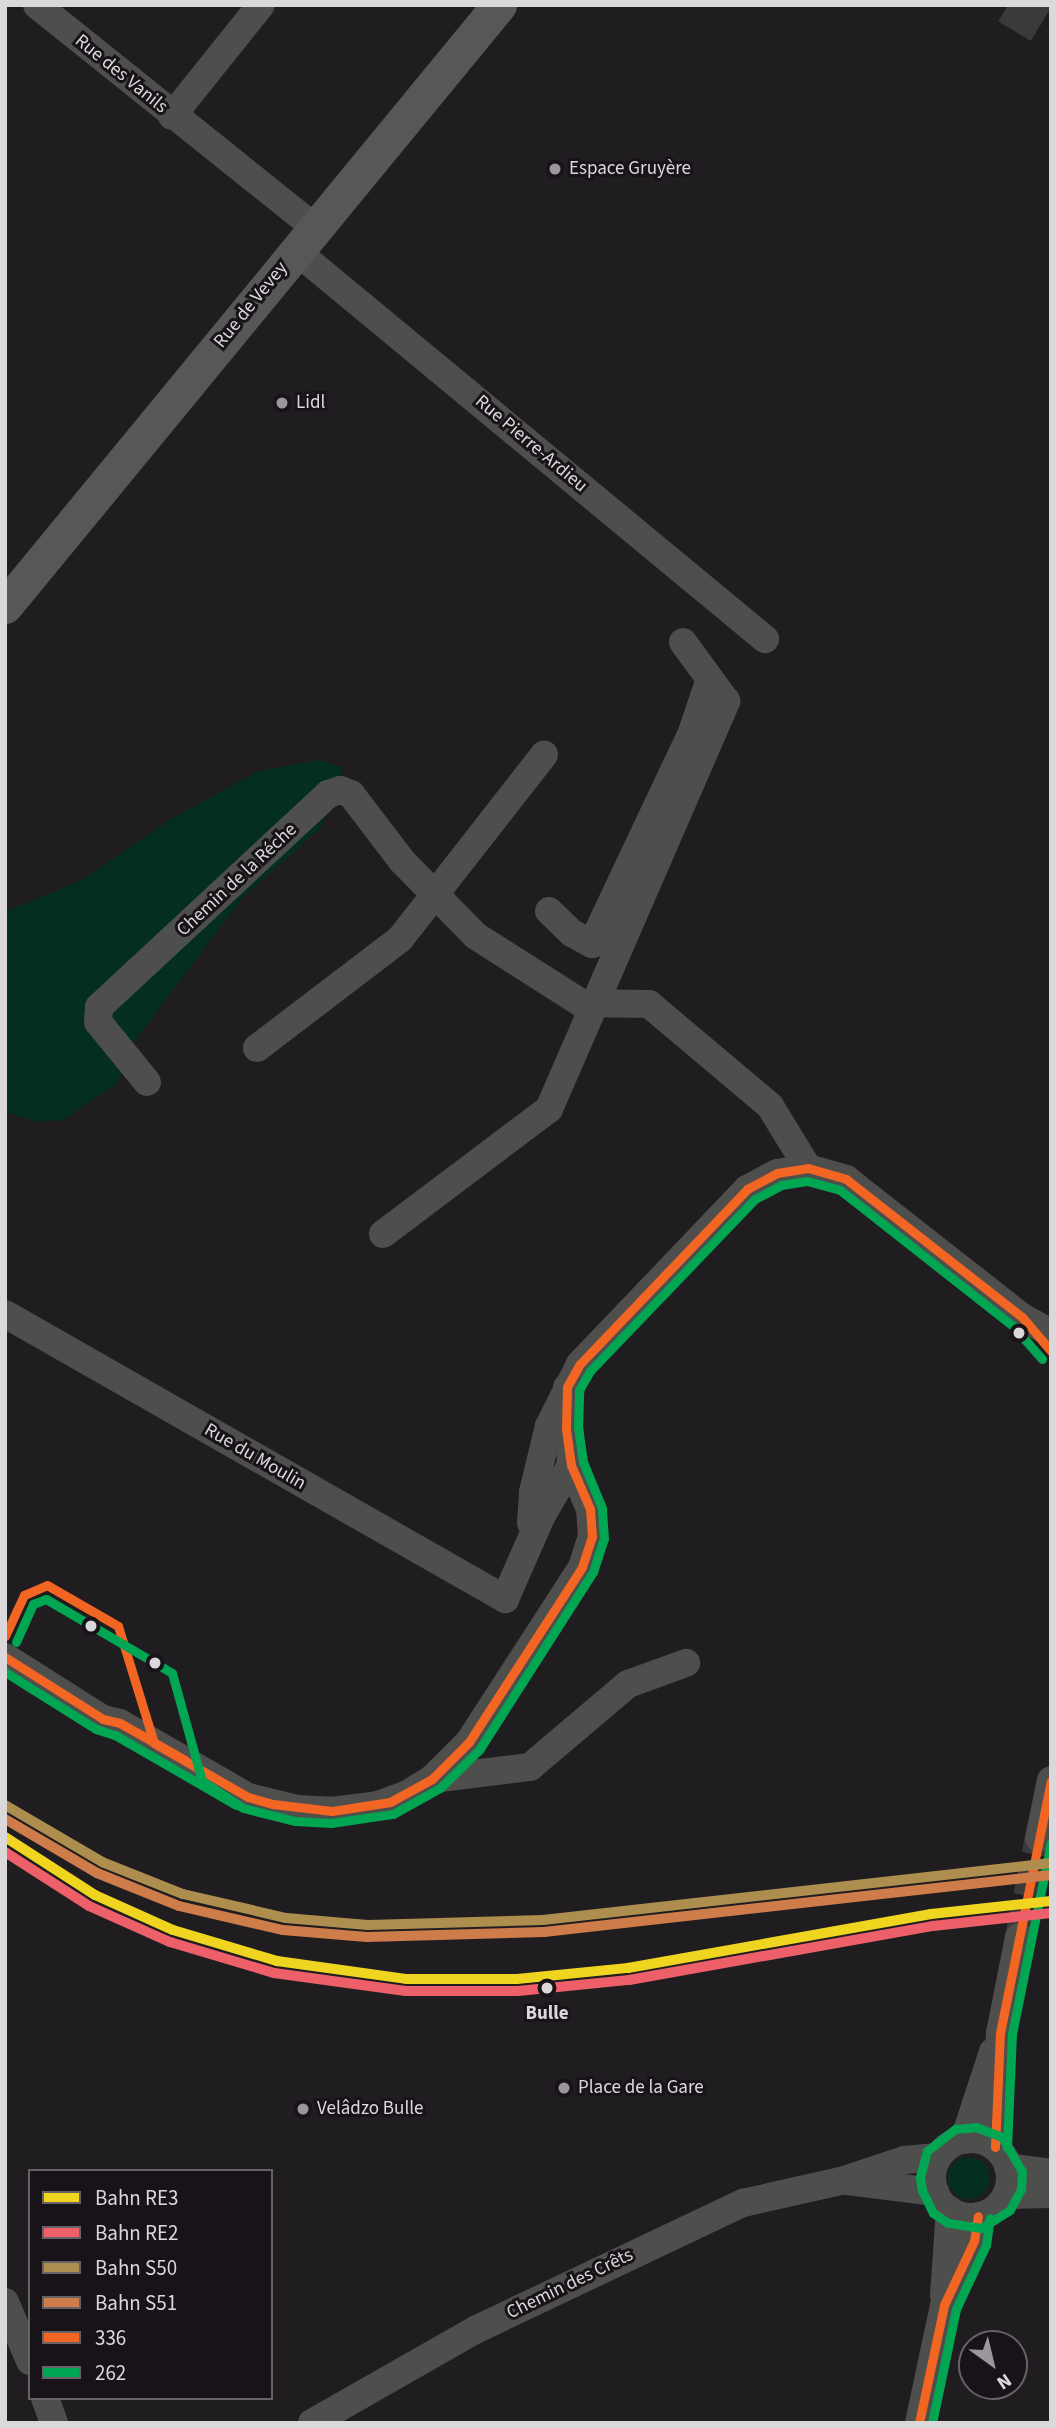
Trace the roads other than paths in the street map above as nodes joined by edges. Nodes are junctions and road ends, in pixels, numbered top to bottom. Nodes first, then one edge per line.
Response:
1 (37, 5) edge
2 (261, 5) edge
3 (499, 5) edge
4 (172, 116) junction
5 (305, 240) junction
6 (5, 606) edge
7 (765, 639) dead end
8 (683, 642) dead end
9 (544, 755) dead end
10 (435, 895) junction
11 (550, 911) dead end
12 (612, 934) junction
13 (597, 1004) junction
14 (257, 1048) dead end
15 (147, 1082) dead end
16 (808, 1168) junction
17 (383, 1234) dead end
18 (5, 1314) edge
19 (1021, 1318) junction
20 (1051, 1333) edge
21 (1051, 1351) edge
22 (567, 1387) junction
23 (571, 1465) junction
24 (529, 1540) junction
25 (5, 1656) edge
26 (686, 1663) dead end
27 (432, 1779) junction
28 (1051, 1780) edge
29 (1039, 1838) tunnel mouth
30 (1019, 1937) tunnel mouth
31 (1000, 2033) junction
32 (964, 2140) junction
33 (938, 2157) junction
34 (1001, 2157) junction
35 (1051, 2173) edge
36 (841, 2180) junction
37 (1051, 2194) edge
38 (1006, 2195) junction
39 (942, 2201) junction
40 (978, 2216) junction
41 (5, 2302) edge
42 (944, 2305) junction
43 (21, 2345) edge
44 (46, 2400) edge
45 (54, 2423) edge
46 (312, 2423) edge
47 (919, 2423) edge

1 - 4 street, Rue des Vanils
2 - 4 street
3 - 5 main road, Rue de Vevey
4 - 5 street, Rue des Vanils
5 - 6 main road, Rue de Vevey
5 - 7 street, Rue Pierre-Ardieu
8 - 12 street
9 - 10 street
10 - 13 street, Chemin de la Réche
10 - 14 street
10 - 15 street, Chemin de la Réche
11 - 12 street
12 - 13 street
13 - 16 street, Chemin de la Réche
13 - 17 street
16 - 19 street
16 - 22 street
18 - 24 street, Rue du Moulin
19 - 20 street
19 - 21 street
22 - 23 street
22 - 24 street
23 - 24 street
23 - 27 street
25 - 27 street
26 - 27 street
28 - 29 street
30 - 31 street
31 - 32 street
31 - 34 street
32 - 33 street
32 - 34 street
33 - 36 street, Chemin des Crêts
33 - 39 street
34 - 35 street
34 - 38 street
36 - 39 street, Chemin des Crêts
36 - 46 street, Chemin des Crêts
37 - 38 street
38 - 40 street
39 - 40 street
39 - 42 street
40 - 42 street
41 - 43 street
42 - 47 street
44 - 45 street

